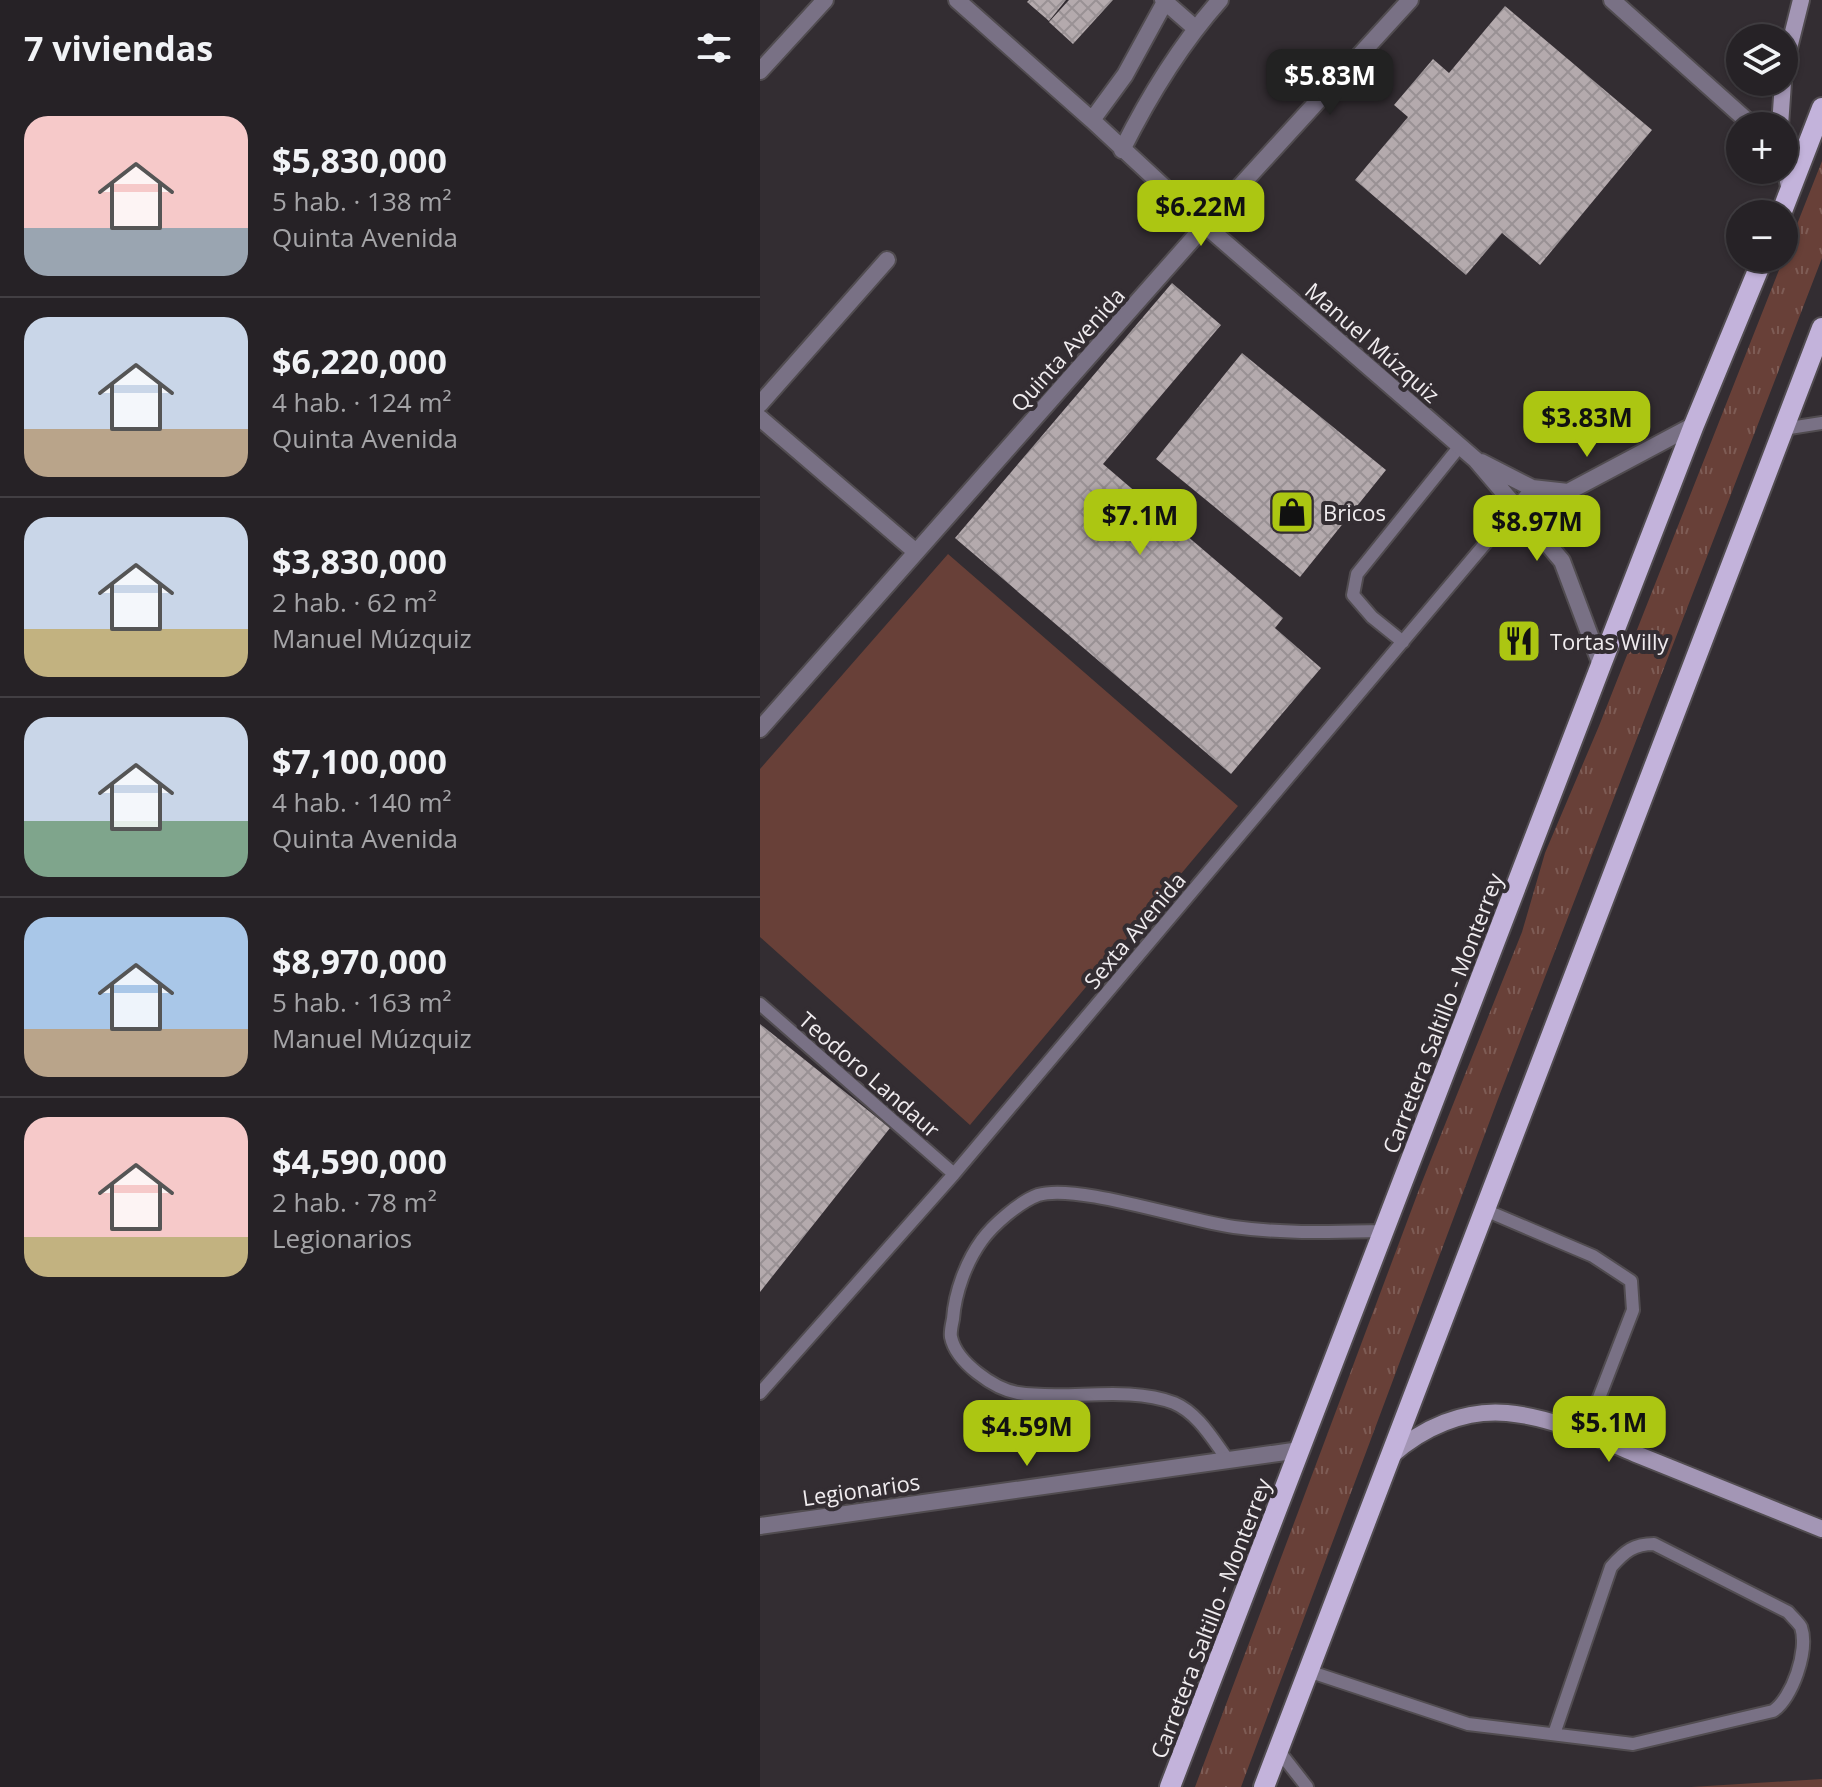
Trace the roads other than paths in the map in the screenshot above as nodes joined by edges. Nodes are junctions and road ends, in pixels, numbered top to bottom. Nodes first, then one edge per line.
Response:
1 (825, 0) edge
2 (957, 0) edge
3 (1220, 0) edge
4 (1410, 0) edge
5 (1612, 0) edge
6 (1801, 0) edge
7 (1164, 1) edge
8 (1795, 24) edge
9 (1195, 28) junction
10 (760, 71) edge
11 (1822, 108) edge
12 (1737, 112) edge
13 (1092, 120) junction
14 (1122, 150) junction
15 (1789, 184) edge
16 (1790, 191) junction
17 (1786, 200) edge
18 (1206, 226) junction
19 (887, 260) dead end
20 (1757, 272) edge
21 (1822, 328) edge
22 (760, 404) edge
23 (760, 418) edge
24 (1822, 423) edge
25 (1694, 425) junction
26 (1783, 429) junction
27 (1460, 446) junction
28 (1476, 460) junction
29 (1532, 488) junction
30 (1516, 508) junction
31 (916, 552) junction
32 (1403, 642) junction
33 (1601, 665) junction
34 (760, 729) edge
35 (760, 1004) edge
36 (954, 1174) junction
37 (1485, 1210) junction
38 (1385, 1231) junction
39 (760, 1393) edge
40 (1585, 1434) junction
41 (1300, 1450) junction
42 (1389, 1457) junction
43 (1228, 1460) junction
44 (760, 1526) edge
45 (1822, 1529) edge
46 (1308, 1671) junction
47 (1554, 1734) junction
48 (1278, 1750) junction
49 (1170, 1787) edge
50 (1264, 1787) edge
51 (1307, 1787) edge

1 - 10 street
2 - 13 street, Manuel Múzquiz
3 - 9 street
4 - 18 street, Quinta Avenida
5 - 12 street
6 - 8 main road
7 - 9 street
7 - 13 street
9 - 14 street
11 - 16 main road
13 - 14 street, Manuel Múzquiz
14 - 18 street, Manuel Múzquiz
15 - 16 main road
16 - 17 main road
18 - 27 street, Manuel Múzquiz
18 - 31 street, Quinta Avenida
19 - 22 street
20 - 25 main road, Carretera Saltillo - Monterrey
21 - 26 main road
23 - 31 street
24 - 26 lane
25 - 29 street, Manuel Múzquiz
25 - 33 main road, Carretera Saltillo - Monterrey
26 - 37 main road
27 - 28 street, Manuel Múzquiz
27 - 32 lane
28 - 29 street, Manuel Múzquiz
28 - 30 street, Manuel Múzquiz
29 - 30 lane, Sexta Avenida
30 - 32 lane, Sexta Avenida
30 - 33 street, Manuel Múzquiz
31 - 34 street, Quinta Avenida
32 - 36 lane, Sexta Avenida
33 - 38 main road, Carretera Saltillo - Monterrey
35 - 36 lane, Teodoro Landaur
36 - 39 lane, Sexta Avenida
37 - 40 lane
37 - 42 main road
38 - 41 main road, Carretera Saltillo - Monterrey
38 - 43 lane
40 - 42 main road
40 - 45 main road
41 - 43 street, Legionarios
41 - 49 main road, Carretera Saltillo - Monterrey
42 - 46 main road
43 - 44 street, Legionarios
46 - 47 lane
46 - 48 main road
47 - 47 lane
48 - 50 main road
48 - 51 lane

